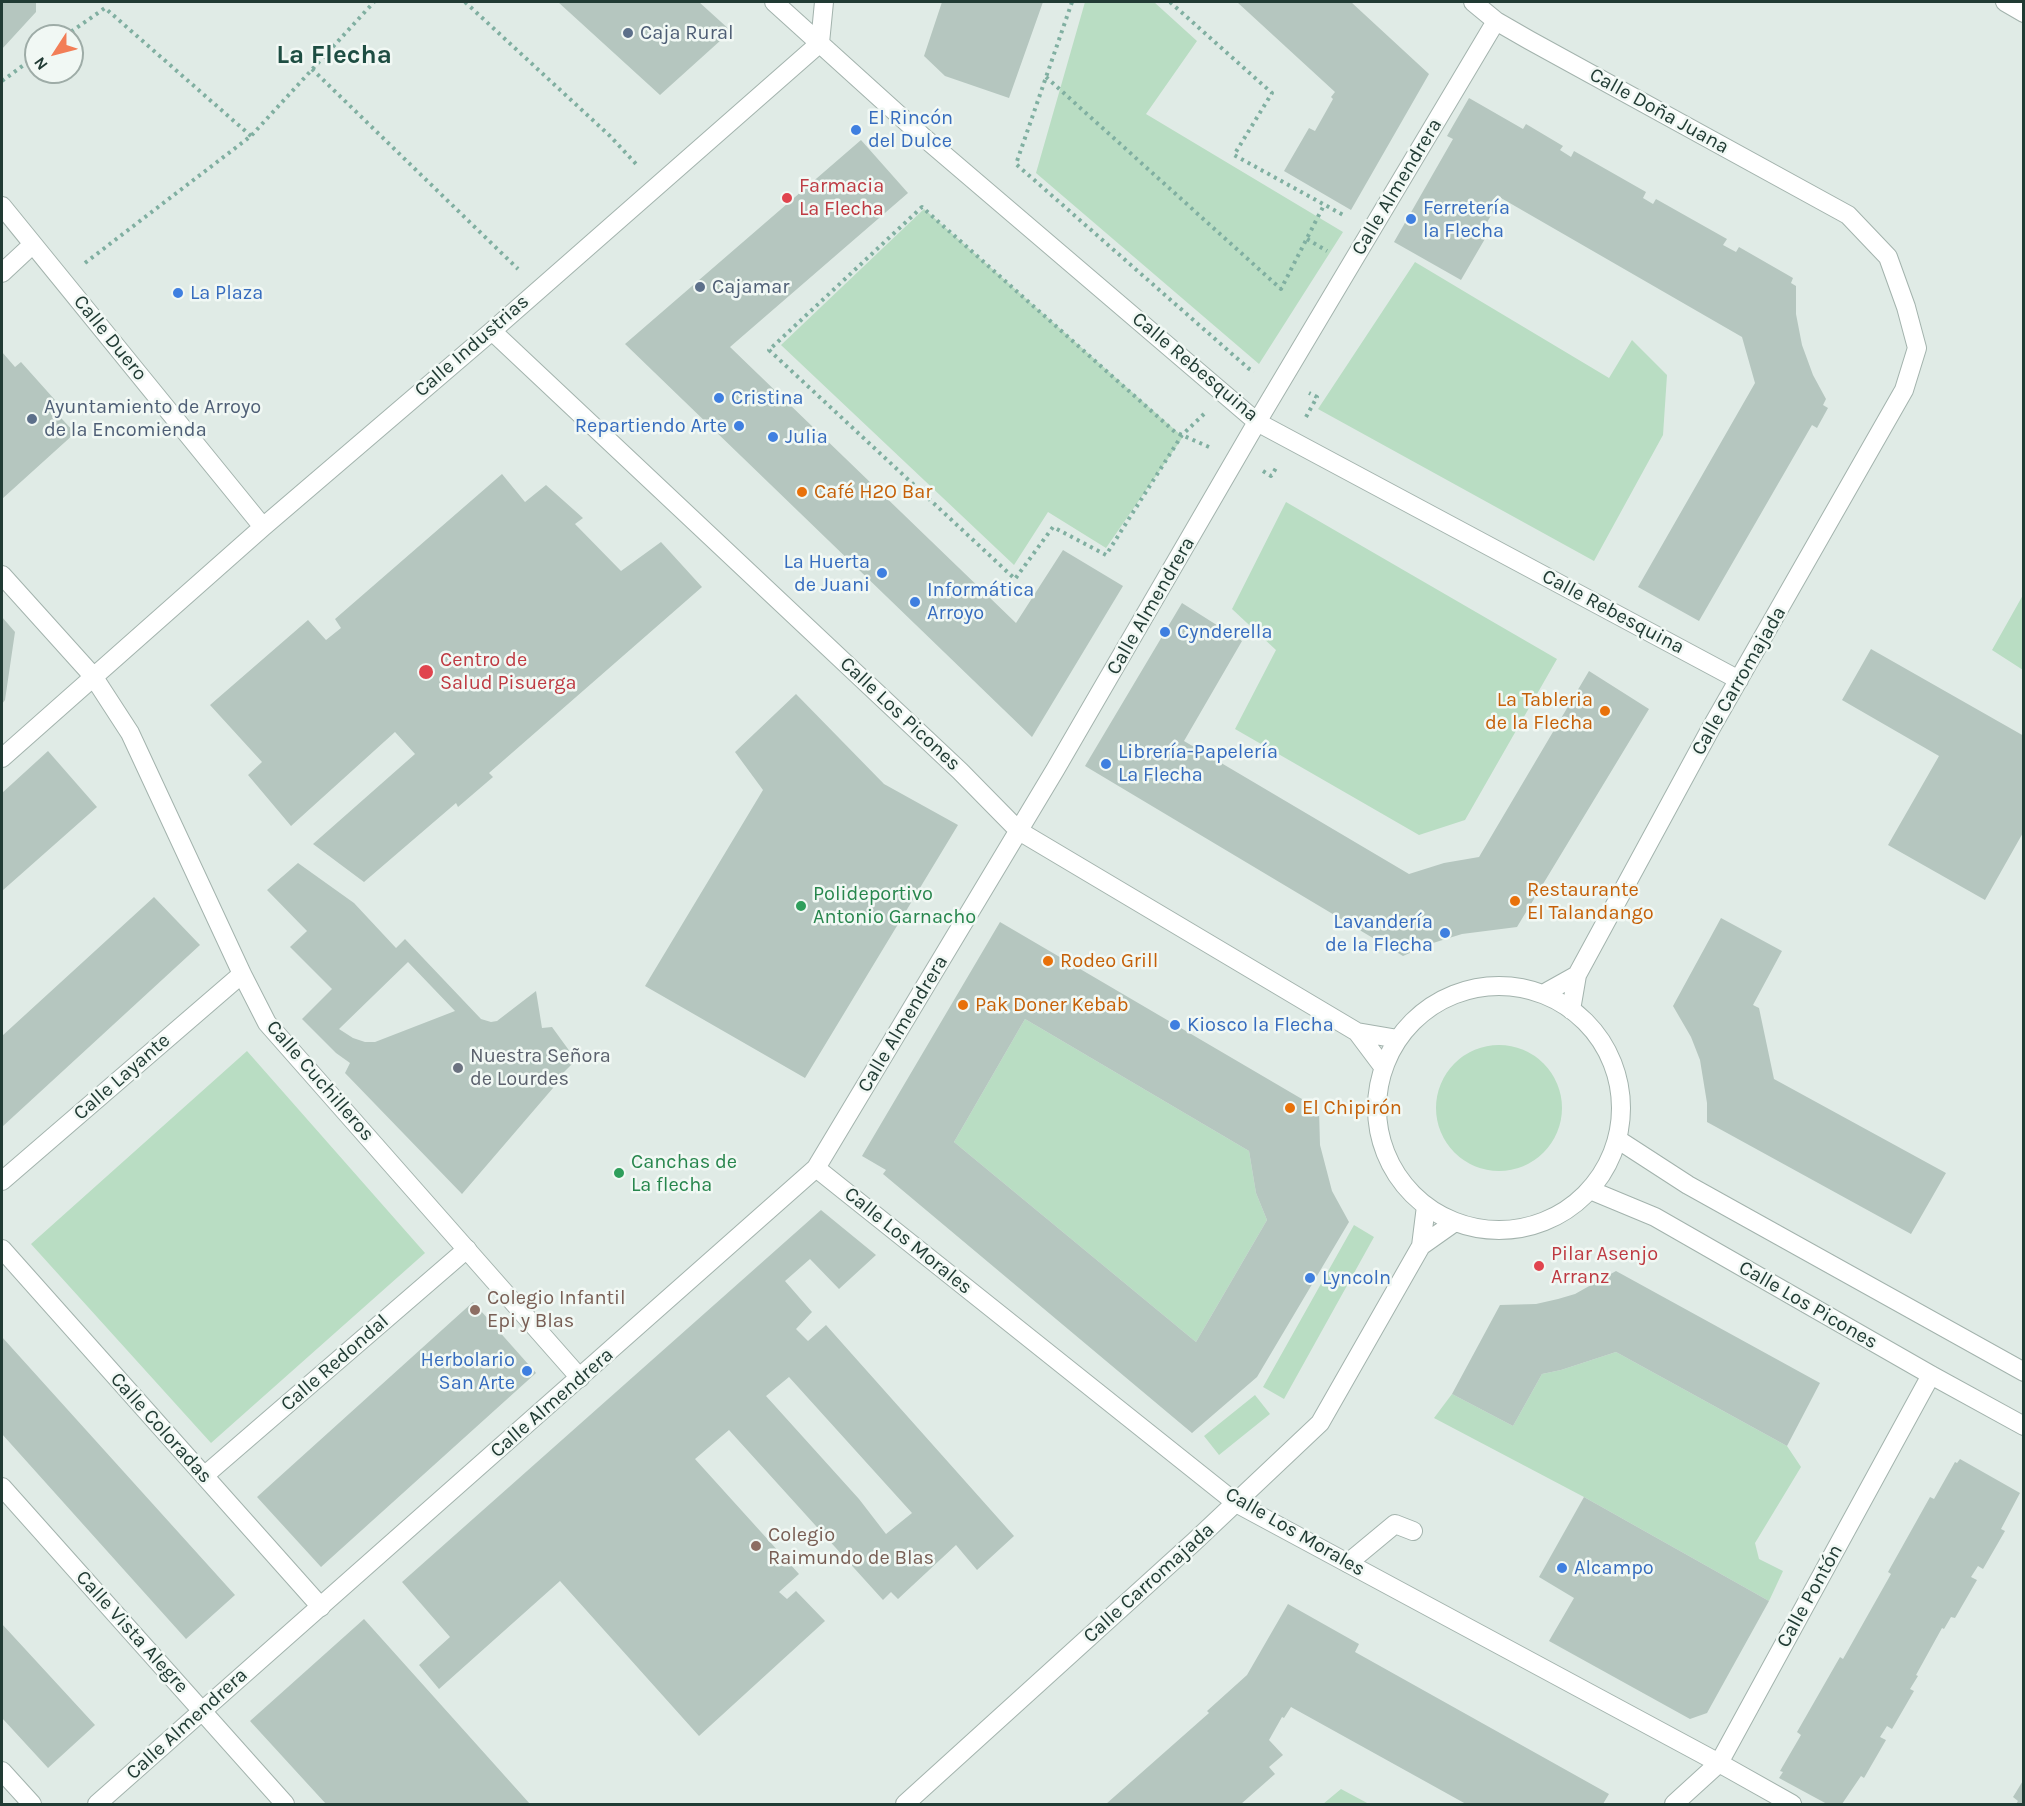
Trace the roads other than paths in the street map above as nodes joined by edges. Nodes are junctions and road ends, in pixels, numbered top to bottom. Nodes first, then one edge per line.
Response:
1 (774, 2) edge
2 (824, 2) edge
3 (1473, 2) edge
4 (2005, 2) edge
5 (2024, 13) edge
6 (1496, 21) junction
7 (820, 43) junction
8 (2, 206) edge
9 (32, 245) junction
10 (2, 273) edge
11 (492, 331) junction
12 (1904, 390) joint
13 (1257, 422) junction
14 (263, 527) junction
15 (2, 575) edge
16 (93, 676) junction
17 (1739, 680) junction
18 (2, 758) edge
19 (1019, 831) junction
20 (242, 974) junction
21 (1577, 975) junction
22 (1543, 994) junction
23 (1571, 1010) junction
24 (1357, 1032) junction
25 (1398, 1039) junction
26 (1384, 1068) junction
27 (1617, 1139) junction
28 (816, 1168) junction
29 (2, 1181) edge
30 (1590, 1190) junction
31 (1426, 1206) junction
32 (1455, 1222) junction
33 (1421, 1246) junction
34 (2, 1249) edge
35 (467, 1249) junction
36 (2024, 1372) edge
37 (1931, 1375) junction
38 (580, 1378) junction
39 (2024, 1426) edge
40 (204, 1476) junction
41 (2, 1487) edge
42 (1236, 1503) junction
43 (1413, 1531) dead end
44 (1348, 1563) junction
45 (321, 1607) junction
46 (202, 1711) junction
47 (1719, 1763) junction
48 (2, 1771) edge
49 (32, 1804) edge
50 (97, 1804) edge
51 (285, 1804) edge
52 (905, 1804) edge
53 (1674, 1804) edge
54 (1792, 1804) edge

1 - 7 street, Calle Rebesquina
2 - 7 street
3 - 6 street, Calle Doña Juana
4 - 5 street
6 - 12 street, Calle Doña Juana
6 - 13 street, Calle Almendrera
7 - 11 street, Calle Industrias
7 - 13 street, Calle Rebesquina
8 - 9 street, Calle Duero
9 - 10 street
9 - 14 street, Calle Duero
11 - 14 street, Calle Industrias
11 - 19 street, Calle Los Picones
12 - 17 street, Calle Carromajada
13 - 17 street, Calle Rebesquina
13 - 19 street, Calle Almendrera
14 - 16 street, Calle Industrias
15 - 16 street, Calle Cuchilleros
16 - 18 street, Calle Industrias
16 - 20 street, Calle Cuchilleros
17 - 21 street, Calle Carromajada
19 - 24 street, Calle Los Picones
19 - 28 street, Calle Almendrera
20 - 29 street, Calle Layante
20 - 35 street, Calle Cuchilleros
21 - 22 street
21 - 23 street, Calle Carromajada
22 - 23 street
22 - 25 street
23 - 27 street
24 - 25 street, Calle Los Picones
24 - 26 street, Calle Los Picones
25 - 26 street
26 - 31 street
27 - 30 street
27 - 36 street
28 - 38 street, Calle Almendrera
28 - 42 street, Calle Los Morales
30 - 32 street
30 - 37 street, Calle Los Picones
31 - 32 street
31 - 33 street, Calle Carromajada
32 - 33 street, Calle Carromajada
33 - 42 street, Calle Carromajada
34 - 40 street, Calle Coloradas
35 - 38 street, Calle Cuchilleros
35 - 40 street, Calle Redondal
37 - 39 street, Calle Los Picones
37 - 47 street, Calle Pontón
38 - 45 street, Calle Almendrera
40 - 45 street, Calle Coloradas
41 - 46 street, Calle Vista Alegre
42 - 44 street, Calle Los Morales
42 - 52 street, Calle Carromajada
43 - 44 street
44 - 47 street, Calle Los Morales
45 - 46 street, Calle Almendrera
46 - 50 street, Calle Almendrera
46 - 51 street, Calle Vista Alegre
47 - 53 street, Calle Pontón
47 - 54 street, Calle Los Morales
48 - 49 street

